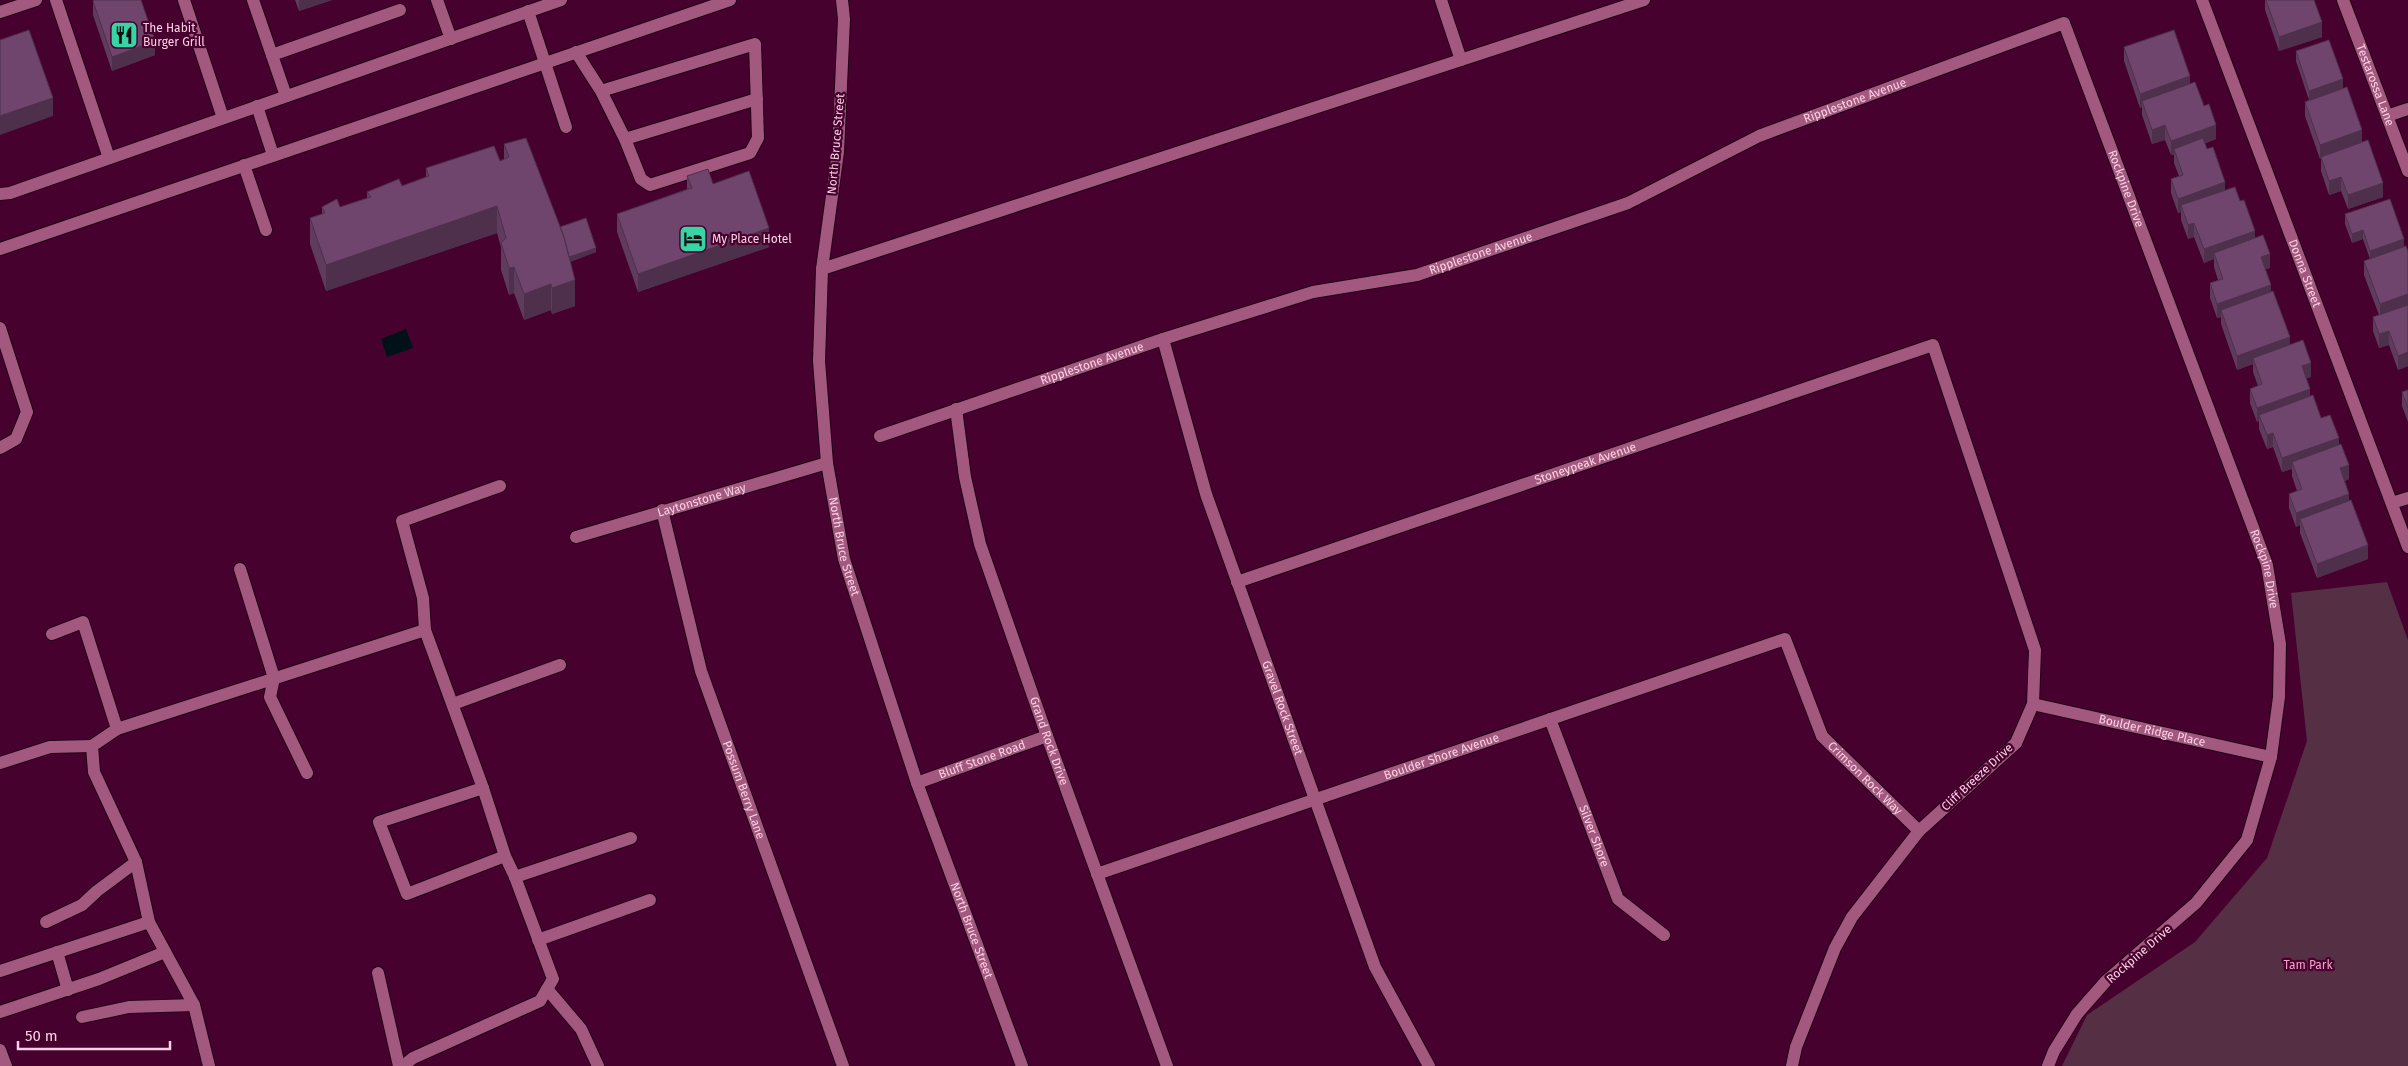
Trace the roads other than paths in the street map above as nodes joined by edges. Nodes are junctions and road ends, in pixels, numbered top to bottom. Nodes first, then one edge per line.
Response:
1 (36, 0) edge
2 (56, 0) edge
3 (184, 0) edge
4 (254, 0) edge
5 (437, 0) edge
6 (561, 0) edge
7 (730, 0) edge
8 (842, 0) edge
9 (1441, 0) edge
10 (1644, 0) edge
11 (2202, 0) edge
12 (2344, 0) edge
13 (400, 10) dead end
14 (528, 11) junction
15 (0, 12) edge
16 (2064, 23) joint
17 (451, 39) junction
18 (576, 52) junction
19 (272, 55) junction
20 (1461, 60) junction
21 (545, 63) junction
22 (601, 91) junction
23 (286, 96) junction
24 (757, 99) junction
25 (257, 106) junction
26 (2408, 110) edge
27 (2387, 116) junction
28 (223, 118) junction
29 (566, 127) dead end
30 (625, 139) junction
31 (273, 155) junction
32 (109, 158) junction
33 (244, 165) junction
34 (2408, 171) edge
35 (0, 194) edge
36 (266, 230) dead end
37 (0, 248) edge
38 (822, 268) junction
39 (0, 328) edge
40 (1164, 338) junction
41 (1934, 345) joint
42 (956, 409) junction
43 (880, 436) dead end
44 (0, 448) edge
45 (827, 463) junction
46 (500, 486) dead end
47 (2408, 498) edge
48 (2392, 503) junction
49 (662, 510) junction
50 (2406, 534) edge
51 (576, 537) dead end
52 (2408, 547) edge
53 (240, 569) dead end
54 (1237, 582) junction
55 (425, 630) junction
56 (52, 634) dead end
57 (1786, 638) joint
58 (560, 665) dead end
59 (274, 678) junction
60 (453, 704) junction
61 (2033, 704) junction
62 (1550, 719) junction
63 (117, 729) junction
64 (1047, 736) junction
65 (92, 746) junction
66 (2271, 757) junction
67 (0, 763) edge
68 (307, 773) dead end
69 (917, 783) junction
70 (483, 788) junction
71 (1315, 799) junction
72 (1919, 831) junction
73 (631, 838) dead end
74 (505, 856) junction
75 (136, 862) junction
76 (1097, 874) junction
77 (515, 877) junction
78 (650, 900) dead end
79 (46, 922) dead end
80 (149, 922) junction
81 (1664, 934) dead end
82 (538, 940) junction
83 (57, 952) junction
84 (165, 952) junction
85 (0, 971) edge
86 (378, 974) dead end
87 (547, 989) junction
88 (68, 990) junction
89 (194, 1005) junction
90 (0, 1012) edge
91 (82, 1017) dead end
92 (0, 1050) edge
93 (411, 1063) edge
94 (6, 1066) edge
95 (209, 1066) edge
96 (399, 1066) edge
97 (598, 1066) edge
98 (843, 1066) edge
99 (1022, 1066) edge
100 (1167, 1066) edge
101 (1429, 1066) edge
102 (1792, 1066) edge
103 (2048, 1066) edge

1 - 15 street
2 - 32 street
3 - 28 street
4 - 19 street
5 - 17 street
6 - 14 street
7 - 18 street
8 - 38 street, North Bruce Street
9 - 20 street
10 - 20 street
11 - 48 street, Donna Street
12 - 27 street, Testarossa Lane
13 - 19 street
14 - 17 street
14 - 21 street
16 - 40 street, Ripplestone Avenue
16 - 66 street, Rockpine Drive
17 - 23 street
18 - 21 street
18 - 22 street
19 - 23 street
20 - 38 street
21 - 29 street
21 - 31 street
22 - 24 street
22 - 30 street
23 - 25 street
24 - 30 street
24 - 30 street
25 - 28 street
25 - 31 street
26 - 27 street
27 - 34 street, Testarossa Lane
28 - 32 street
31 - 33 street
32 - 35 street
33 - 36 street
33 - 37 street
38 - 45 street, North Bruce Street
39 - 44 street
40 - 42 street, Ripplestone Avenue
40 - 54 street, Gravel Rock Street
41 - 54 street, Stoneypeak Avenue
41 - 61 street, Cliff Breeze Drive
42 - 43 street, Ripplestone Avenue
42 - 64 street, Grand Rock Drive
45 - 49 street, Laytonstone Way
45 - 69 street, North Bruce Street
46 - 55 street
47 - 48 street
48 - 50 street, Donna Street
49 - 51 street, Laytonstone Way
49 - 98 street, Possum Berry Lane
50 - 52 street, Donna Street
53 - 59 street
54 - 71 street, Gravel Rock Street
55 - 59 street
55 - 60 street
56 - 63 street
57 - 62 street, Boulder Shore Avenue
57 - 72 street, Crimson Rock Way
58 - 60 street
59 - 63 street
59 - 68 street
60 - 70 street
61 - 66 street, Boulder Ridge Place
61 - 72 street, Cliff Breeze Drive
62 - 71 street, Boulder Shore Avenue
62 - 81 street, Silver Shore
63 - 65 street
64 - 69 street, Bluff Stone Road
64 - 76 street, Grand Rock Drive
65 - 67 street
65 - 75 street
66 - 103 street, Rockpine Drive
69 - 99 street, North Bruce Street
70 - 74 street
70 - 74 street
71 - 76 street, Boulder Shore Avenue
71 - 101 street, Gravel Rock Street
72 - 102 street, Cliff Breeze Drive
73 - 77 street
74 - 77 street
75 - 79 street
75 - 80 street
76 - 100 street, Grand Rock Drive
77 - 82 street
78 - 82 street
80 - 83 street
80 - 84 street
82 - 87 street
83 - 85 street
83 - 88 street
84 - 88 street
84 - 89 street
86 - 96 street
87 - 93 street
87 - 97 street
88 - 90 street
89 - 91 street
89 - 95 street
92 - 94 street

